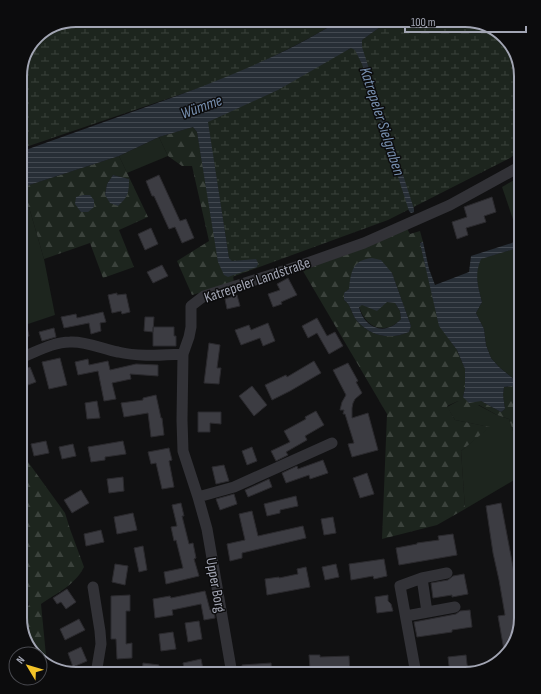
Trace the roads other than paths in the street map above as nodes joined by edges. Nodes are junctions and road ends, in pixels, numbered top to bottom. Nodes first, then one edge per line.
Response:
1 (514, 170) edge
2 (182, 354) junction
3 (27, 355) edge
4 (332, 443) dead end
5 (198, 497) junction
6 (447, 573) dead end
7 (422, 578) junction
8 (93, 587) dead end
9 (455, 607) dead end
10 (427, 612) junction
11 (406, 616) junction
12 (97, 667) edge
13 (231, 667) edge
14 (415, 667) edge

1 - 2 street, Katrepeler Landstraße
2 - 3 street
2 - 5 street, Upper Borg
4 - 5 street
5 - 13 street, Upper Borg
6 - 7 street
7 - 10 street
7 - 11 street
8 - 12 street
9 - 10 street
10 - 11 street
11 - 14 street

